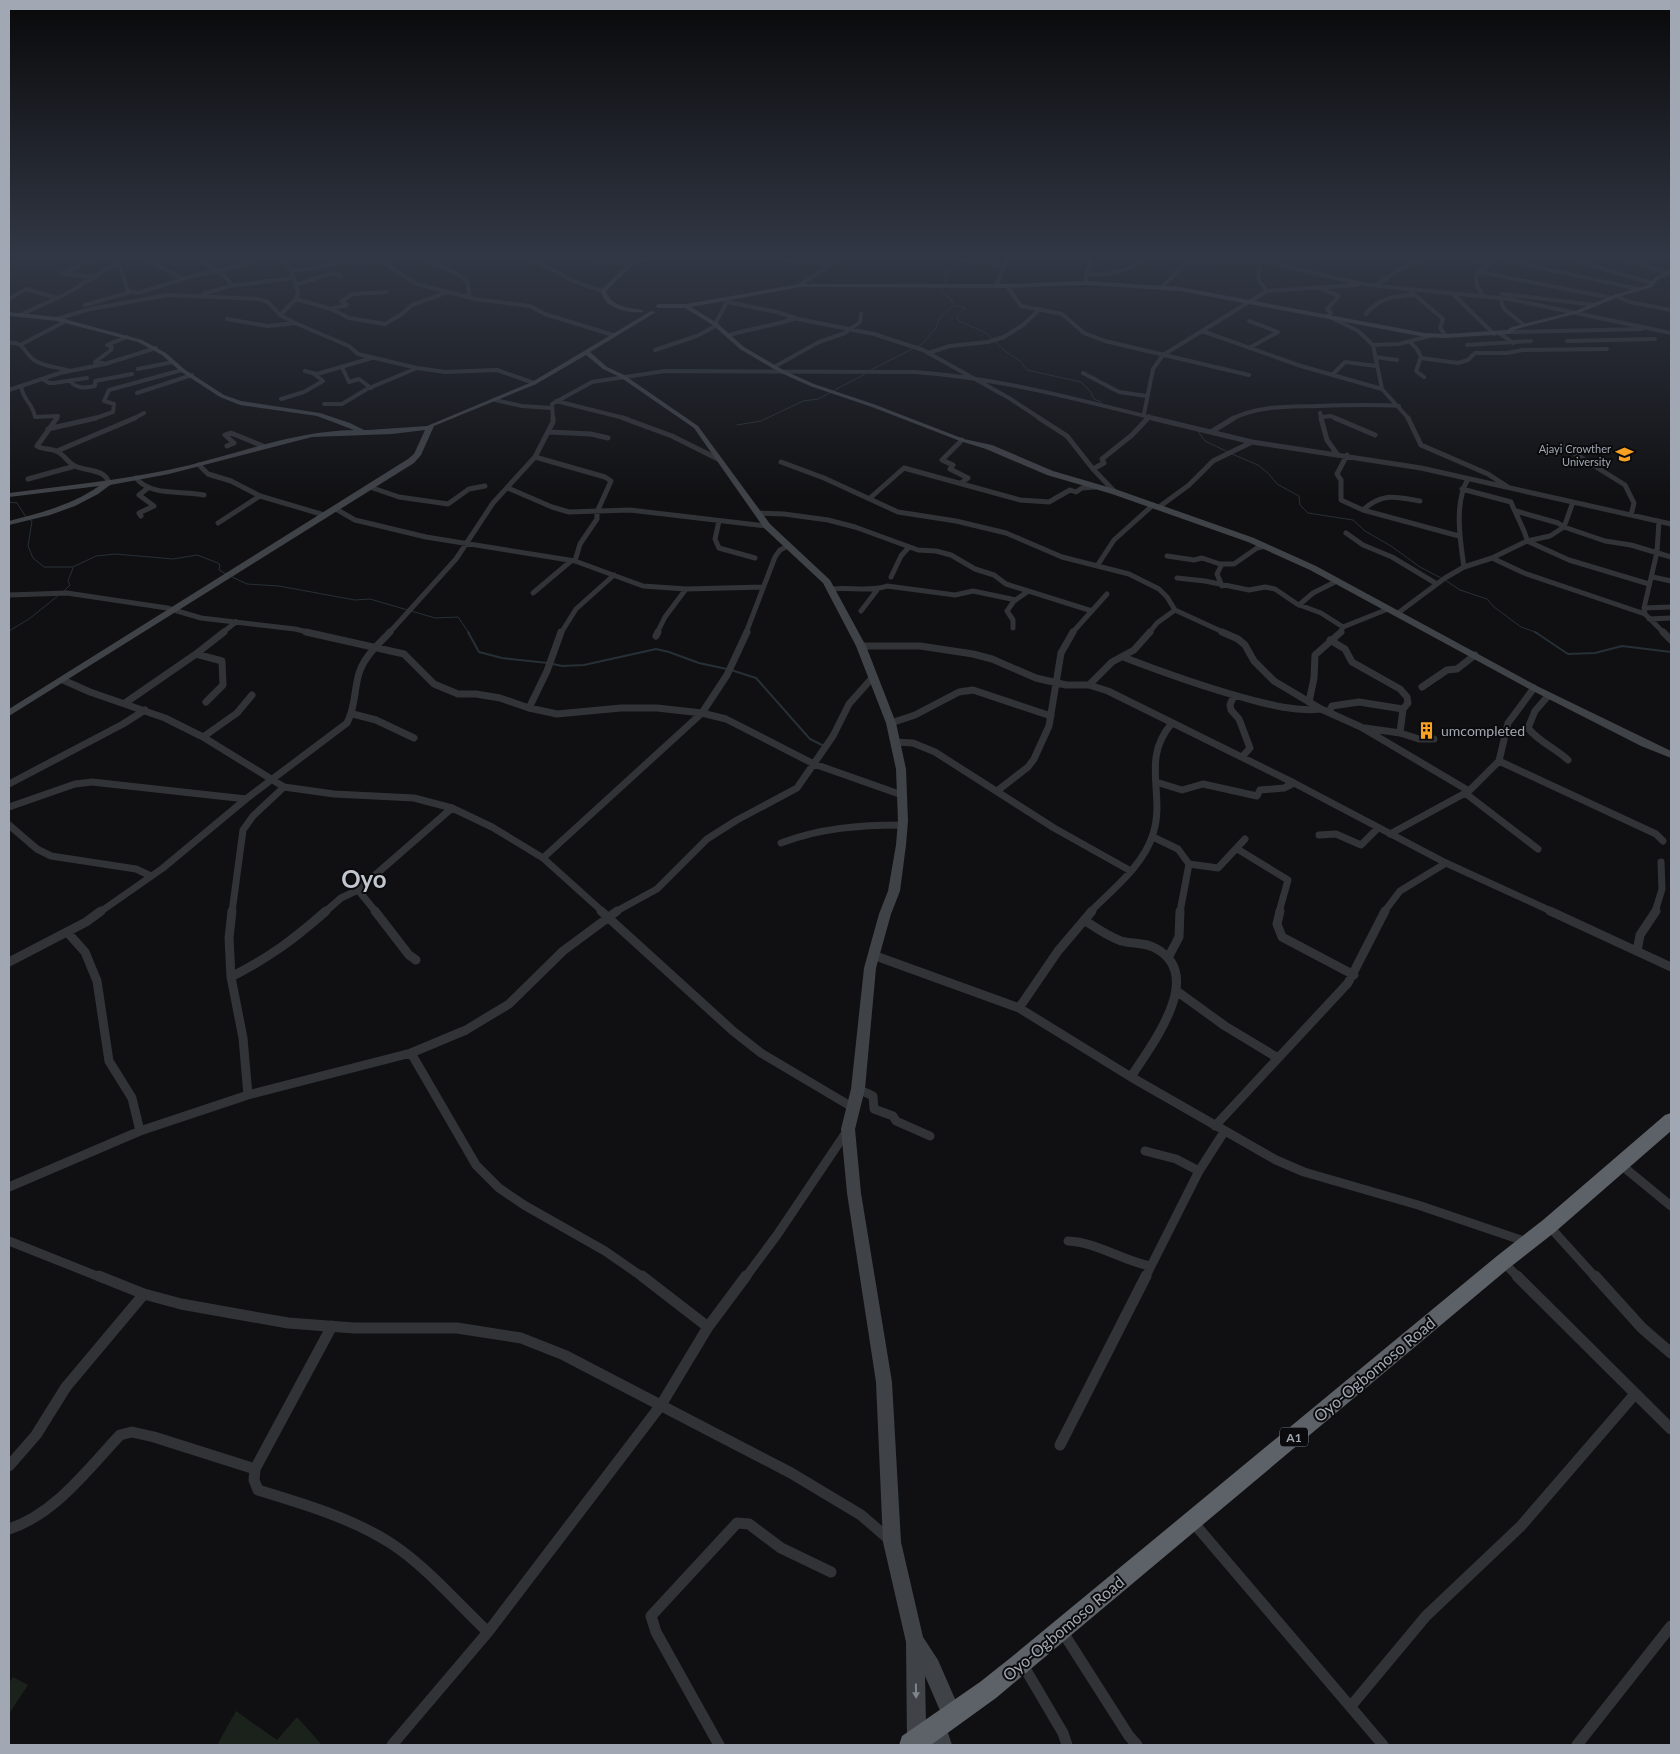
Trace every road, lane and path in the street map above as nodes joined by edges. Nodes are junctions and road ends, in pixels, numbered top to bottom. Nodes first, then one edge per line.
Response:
1 (1461, 335) edge
2 (38, 336) edge
3 (123, 336) edge
4 (325, 336) edge
5 (608, 336) edge
6 (697, 336) edge
7 (730, 336) edge
8 (838, 336) edge
9 (878, 336) edge
10 (1006, 336) edge
11 (1090, 336) edge
12 (1194, 336) edge
13 (1215, 336) edge
14 (1273, 336) edge
15 (1363, 336) edge
16 (1430, 336) joint
17 (1446, 336) edge
18 (1500, 336) edge
19 (1560, 336) edge
20 (1613, 336) edge
21 (127, 337) junction
22 (1655, 339) dead end
23 (1620, 340) junction
24 (1531, 341) dead end
25 (1567, 341) junction
26 (9, 342) edge
27 (1410, 342) junction
28 (1513, 343) junction
29 (22, 344) junction
30 (1373, 345) junction
31 (1467, 345) junction
32 (590, 347) junction
33 (156, 348) junction
34 (1249, 348) junction
35 (1578, 349) junction
36 (1608, 349) dead end
37 (655, 350) dead end
38 (928, 353) junction
39 (1475, 353) junction
40 (1160, 355) junction
41 (1375, 357) junction
42 (373, 358) junction
43 (1421, 358) junction
44 (1397, 360) dead end
45 (173, 362) junction
46 (105, 364) junction
47 (1376, 366) junction
48 (342, 367) junction
49 (774, 367) junction
50 (417, 368) junction
51 (138, 369) dead end
52 (182, 370) junction
53 (305, 370) dead end
54 (70, 371) junction
55 (781, 371) junction
56 (1083, 373) dead end
57 (132, 374) dead end
58 (314, 374) junction
59 (192, 375) junction
60 (1249, 375) dead end
61 (1332, 375) junction
62 (622, 376) junction
63 (970, 377) junction
64 (1424, 377) dead end
65 (87, 378) dead end
66 (43, 380) junction
67 (70, 381) junction
68 (531, 382) junction
69 (21, 386) junction
70 (371, 388) junction
71 (9, 390) edge
72 (1382, 390) junction
73 (137, 394) dead end
74 (1147, 396) junction
75 (281, 399) dead end
76 (495, 400) junction
77 (556, 401) junction
78 (324, 404) dead end
79 (1318, 406) junction
80 (1399, 406) junction
81 (551, 408) junction
82 (144, 414) dead end
83 (1146, 415) junction
84 (1322, 417) junction
85 (427, 427) junction
86 (48, 429) junction
87 (361, 431) junction
88 (549, 432) junction
89 (1211, 432) junction
90 (1375, 435) dead end
91 (608, 438) dead end
92 (962, 440) junction
93 (1252, 442) junction
94 (1561, 445) dead end
95 (227, 446) dead end
96 (263, 446) junction
97 (57, 451) junction
98 (1338, 454) junction
99 (1347, 455) junction
100 (535, 457) junction
101 (718, 459) junction
102 (781, 462) dead end
103 (199, 465) junction
104 (75, 466) junction
105 (1093, 469) junction
106 (136, 478) junction
107 (28, 479) dead end
108 (1468, 479) junction
109 (109, 483) junction
110 (961, 483) junction
111 (485, 486) dead end
112 (1096, 486) junction
113 (370, 487) junction
114 (999, 487) dead end
115 (148, 488) junction
116 (508, 488) junction
117 (1462, 488) junction
118 (1509, 488) junction
119 (991, 491) junction
120 (1115, 492) junction
121 (355, 494) junction
122 (9, 495) edge
123 (204, 495) dead end
124 (260, 496) junction
125 (870, 498) junction
126 (1420, 501) dead end
127 (1573, 502) junction
128 (1156, 506) junction
129 (336, 509) junction
130 (1363, 510) junction
131 (1516, 511) junction
132 (597, 512) junction
133 (321, 514) junction
134 (758, 514) junction
135 (1631, 515) junction
136 (141, 516) dead end
137 (719, 521) junction
138 (1659, 521) junction
139 (9, 523) edge
140 (218, 523) dead end
141 (1671, 524) edge
142 (767, 526) junction
143 (1564, 527) junction
144 (1346, 533) dead end
145 (1459, 536) junction
146 (468, 542) junction
147 (1526, 542) junction
148 (788, 546) junction
149 (1265, 546) junction
150 (909, 548) junction
151 (1657, 552) junction
152 (1167, 556) dead end
153 (1671, 557) edge
154 (755, 558) dead end
155 (1492, 558) junction
156 (573, 561) junction
157 (1222, 564) junction
158 (239, 566) junction
159 (1097, 566) junction
160 (1464, 567) junction
161 (614, 575) junction
162 (891, 577) dead end
163 (1653, 577) junction
164 (1177, 578) dead end
165 (1337, 580) junction
166 (1441, 581) junction
167 (1671, 581) edge
168 (1649, 584) junction
169 (1222, 586) junction
170 (762, 587) junction
171 (686, 589) junction
172 (831, 589) junction
173 (877, 590) junction
174 (1027, 592) junction
175 (533, 594) dead end
176 (1107, 594) dead end
177 (9, 595) edge
178 (1016, 600) junction
179 (1299, 606) junction
180 (1671, 607) edge
181 (170, 609) junction
182 (1388, 609) junction
183 (861, 610) dead end
184 (1175, 610) junction
185 (1092, 612) junction
186 (1398, 613) junction
187 (1646, 614) junction
188 (1671, 618) edge
189 (236, 622) junction
190 (1343, 627) junction
191 (1013, 628) dead end
192 (1660, 630) junction
193 (1671, 630) edge
194 (656, 636) dead end
195 (1330, 640) junction
196 (1671, 640) edge
197 (861, 646) junction
198 (375, 648) junction
199 (196, 654) junction
200 (1475, 655) junction
201 (1123, 657) junction
202 (873, 676) junction
203 (63, 680) junction
204 (1056, 684) junction
205 (1089, 685) junction
206 (1422, 687) dead end
207 (1534, 688) junction
208 (252, 695) dead end
209 (1234, 695) junction
210 (1548, 696) junction
211 (206, 702) dead end
212 (1308, 702) junction
213 (125, 703) junction
214 (9, 708) edge
215 (529, 708) junction
216 (1322, 709) junction
217 (1403, 709) junction
218 (145, 710) junction
219 (1329, 712) junction
220 (9, 713) edge
221 (702, 713) junction
222 (353, 714) junction
223 (1051, 716) junction
224 (891, 723) junction
225 (1172, 724) junction
226 (1361, 727) junction
227 (1400, 733) junction
228 (203, 737) junction
229 (414, 738) dead end
230 (1434, 739) dead end
231 (896, 742) junction
232 (1671, 755) edge
233 (1242, 757) junction
234 (1499, 760) junction
235 (1568, 760) dead end
236 (814, 764) junction
237 (273, 779) junction
238 (1156, 782) junction
239 (1294, 783) junction
240 (9, 784) edge
241 (284, 787) junction
242 (997, 791) junction
243 (1467, 792) junction
244 (902, 795) junction
245 (246, 799) junction
246 (9, 808) edge
247 (452, 808) junction
248 (9, 825) edge
249 (902, 825) junction
250 (1378, 828) junction
251 (1390, 834) junction
252 (1319, 835) dead end
253 (1153, 837) junction
254 (1245, 839) dead end
255 (781, 842) dead end
256 (1663, 842) dead end
257 (1538, 849) dead end
258 (1238, 850) junction
259 (543, 858) junction
260 (1661, 862) dead end
261 (1446, 863) junction
262 (1189, 864) junction
263 (1129, 870) junction
264 (152, 876) junction
265 (358, 890) junction
266 (607, 917) junction
267 (1084, 920) junction
268 (68, 933) junction
269 (1636, 950) junction
270 (873, 955) junction
271 (1169, 956) junction
272 (416, 960) dead end
273 (9, 962) edge
274 (1671, 967) edge
275 (1354, 975) junction
276 (231, 977) junction
277 (1178, 992) junction
278 (1019, 1008) junction
279 (411, 1053) junction
280 (1278, 1058) junction
281 (1131, 1078) junction
282 (858, 1089) junction
283 (248, 1095) junction
284 (852, 1107) junction
285 (1671, 1121) edge
286 (1215, 1126) junction
287 (848, 1129) junction
288 (140, 1131) junction
289 (1224, 1132) junction
290 (930, 1136) dead end
291 (1145, 1151) dead end
292 (1620, 1164) junction
293 (1200, 1171) junction
294 (9, 1187) edge
295 (1671, 1206) edge
296 (1549, 1226) junction
297 (9, 1241) edge
298 (1068, 1241) dead end
299 (1528, 1242) junction
300 (1503, 1262) junction
301 (1150, 1266) junction
302 (144, 1294) junction
303 (332, 1326) junction
304 (708, 1327) junction
305 (1671, 1352) edge
306 (1635, 1394) junction
307 (660, 1405) junction
308 (1671, 1429) edge
309 (1060, 1445) dead end
310 (9, 1466) edge
311 (255, 1469) junction
312 (1192, 1521) junction
313 (9, 1530) edge
314 (892, 1542) junction
315 (831, 1572) dead end
316 (1671, 1626) edge
317 (1061, 1629) junction
318 (488, 1632) junction
319 (915, 1642) junction
320 (1022, 1663) junction
321 (1351, 1706) junction
322 (944, 1720) junction
323 (914, 1742) edge
324 (392, 1745) edge
325 (719, 1745) edge
326 (942, 1745) edge
327 (1067, 1745) edge
328 (1137, 1745) edge
329 (1383, 1745) edge
330 (1577, 1745) edge

1 - 31 street
2 - 29 street
3 - 21 street
4 - 42 street
5 - 32 street
6 - 37 street
7 - 49 street
8 - 49 street
9 - 38 street
10 - 38 street
11 - 40 street
12 - 40 street
13 - 34 street
14 - 34 street
15 - 30 street
16 - 17 street
16 - 27 street
18 - 28 street
19 - 25 street
20 - 23 street
21 - 33 street
21 - 46 street
22 - 23 street
23 - 25 street
24 - 28 street
25 - 35 street
26 - 29 street
27 - 30 street
27 - 43 street
28 - 31 street
29 - 54 street
30 - 41 street
31 - 39 street
32 - 62 street
32 - 68 street
33 - 45 street
33 - 46 street
34 - 61 street
35 - 36 street
35 - 39 street
38 - 63 street
39 - 43 street
40 - 60 street
40 - 74 street
41 - 44 street
41 - 47 street
42 - 48 street
42 - 50 street
43 - 64 street
45 - 51 street
45 - 52 street
46 - 54 street
47 - 61 street
47 - 72 street
48 - 58 street
48 - 70 street
49 - 55 street
50 - 68 street
50 - 70 street
52 - 59 street
52 - 86 street
53 - 58 street
54 - 66 street
55 - 62 street
55 - 63 street
55 - 92 street
56 - 74 street
57 - 67 street
58 - 75 street
59 - 73 street
59 - 87 street
61 - 72 street
62 - 77 street
62 - 101 street
63 - 83 street
63 - 105 street
65 - 67 street
66 - 67 street
66 - 69 street
68 - 76 street
68 - 85 street
69 - 71 street
69 - 86 street
70 - 78 street
72 - 80 street
74 - 83 street
76 - 81 street
76 - 85 street
77 - 81 street
77 - 101 street
79 - 80 street
79 - 84 street
79 - 89 street
80 - 118 street
81 - 88 street
82 - 97 street
83 - 89 street
83 - 105 street
84 - 90 street
84 - 98 street
85 - 87 street
85 - 113 street
85 - 121 street
86 - 97 street
87 - 96 street
88 - 91 street
88 - 100 street
89 - 93 street
92 - 110 street
92 - 112 street
93 - 98 street
93 - 128 street
94 - 135 street
95 - 96 street
96 - 103 street
97 - 104 street
98 - 99 street
99 - 108 street
99 - 130 street
100 - 116 street
100 - 132 street
101 - 134 street
102 - 125 street
103 - 106 street
103 - 124 street
104 - 107 street
104 - 109 street
105 - 120 street
106 - 109 street
106 - 115 street
108 - 117 street
108 - 118 street
109 - 122 street
109 - 139 street
110 - 119 street
110 - 125 street
111 - 113 street
112 - 119 street
112 - 120 street
113 - 121 street
114 - 119 street
115 - 123 street
115 - 136 street
116 - 132 street
116 - 146 street
117 - 131 street
117 - 145 street
118 - 127 street
120 - 128 street
121 - 129 street
121 - 133 street
124 - 133 street
124 - 140 street
125 - 159 street
126 - 130 street
127 - 135 street
127 - 143 street
128 - 149 street
128 - 159 street
129 - 146 street
129 - 158 street
130 - 145 street
131 - 143 street
131 - 147 street
132 - 137 street
132 - 156 street
133 - 158 street
134 - 142 street
134 - 150 street
135 - 138 street
137 - 142 street
137 - 154 street
138 - 141 street
138 - 151 street
142 - 148 street
143 - 147 street
143 - 151 street
144 - 166 street
145 - 160 street
146 - 156 street
146 - 198 street
147 - 155 street
147 - 168 street
148 - 170 street
148 - 172 street
149 - 157 street
149 - 165 street
150 - 162 street
150 - 174 street
151 - 153 street
151 - 163 street
152 - 157 street
155 - 160 street
155 - 187 street
156 - 161 street
156 - 175 street
157 - 169 street
158 - 181 street
159 - 184 street
160 - 166 street
161 - 171 street
161 - 215 street
163 - 167 street
163 - 168 street
164 - 169 street
165 - 179 street
165 - 182 street
166 - 186 street
168 - 187 street
169 - 179 street
170 - 171 street
170 - 221 street
171 - 194 street
172 - 173 street
172 - 197 street
173 - 178 street
173 - 183 street
174 - 178 street
174 - 185 street
176 - 185 street
177 - 181 street
178 - 191 street
179 - 190 street
180 - 187 street
181 - 189 street
181 - 203 street
181 - 214 street
182 - 186 street
182 - 190 street
184 - 201 street
184 - 212 street
185 - 204 street
186 - 200 street
187 - 188 street
187 - 192 street
189 - 198 street
189 - 199 street
190 - 195 street
192 - 193 street
192 - 196 street
195 - 212 street
195 - 217 street
197 - 202 street
197 - 204 street
198 - 215 street
198 - 222 street
199 - 211 street
199 - 213 street
200 - 206 street
200 - 207 street
201 - 205 street
201 - 209 street
202 - 224 street
202 - 236 street
203 - 213 street
203 - 220 street
204 - 205 street
204 - 223 street
205 - 225 street
207 - 210 street
207 - 234 street
208 - 228 street
209 - 216 street
209 - 233 street
210 - 232 street
210 - 235 street
212 - 216 street
213 - 218 street
215 - 221 street
216 - 219 street
217 - 219 street
217 - 227 street
218 - 228 street
218 - 240 street
219 - 226 street
221 - 236 street
221 - 259 street
222 - 229 street
222 - 237 street
223 - 224 street
223 - 242 street
224 - 231 street
225 - 233 street
225 - 238 street
226 - 227 street
226 - 243 street
227 - 230 street
228 - 237 street
231 - 242 street
231 - 244 street
233 - 239 street
234 - 243 street
234 - 256 street
236 - 244 street
236 - 266 street
237 - 241 street
237 - 245 street
238 - 239 street
238 - 253 street
239 - 250 street
241 - 247 street
241 - 276 street
242 - 263 street
243 - 251 street
243 - 257 street
244 - 249 street
245 - 246 street
245 - 264 street
247 - 259 street
247 - 265 street
248 - 264 street
249 - 255 street
249 - 270 street
250 - 251 street
250 - 252 street
251 - 261 street
253 - 262 street
253 - 263 street
254 - 258 street
258 - 262 street
258 - 275 street
259 - 266 street
260 - 269 street
261 - 269 street
261 - 275 street
262 - 271 street
263 - 267 street
264 - 268 street
265 - 272 street
265 - 276 street
266 - 279 street
266 - 284 street
267 - 271 street
267 - 278 street
268 - 273 street
268 - 288 street
269 - 274 street
270 - 278 street
270 - 282 street
271 - 277 street
275 - 280 street
276 - 283 street
277 - 280 street
277 - 281 street
278 - 281 street
279 - 283 street
279 - 304 street
280 - 286 street
281 - 286 street
282 - 284 street
282 - 290 street
283 - 288 street
284 - 287 street
285 - 292 highway, Oyo-Ogbomoso Road / A1
286 - 289 street
287 - 304 street
287 - 314 street
288 - 294 street
289 - 293 street
289 - 299 street
291 - 293 street
292 - 295 street
292 - 296 highway, Oyo-Ogbomoso Road / A1
293 - 301 street
296 - 299 highway, Oyo-Ogbomoso Road / A1
296 - 305 street
297 - 302 street
298 - 301 street
299 - 300 highway, Oyo-Ogbomoso Road / A1
300 - 306 street
300 - 312 highway, Oyo-Ogbomoso Road / A1
301 - 309 street
302 - 303 street
302 - 310 street
303 - 307 street
303 - 311 street
304 - 307 street
306 - 308 street
306 - 321 street
307 - 314 street
307 - 318 street
311 - 313 street
311 - 318 street
312 - 317 highway, Oyo-Ogbomoso Road / A1
312 - 321 street
314 - 319 street
315 - 325 street
316 - 330 street
317 - 320 highway, Oyo-Ogbomoso Road / A1
317 - 328 street
318 - 324 street
319 - 322 street
319 -> 323 street
320 - 322 highway, Oyo-Ogbomoso Road / A1
320 - 327 street
321 - 329 street
322 - 323 highway, Oyo-Ogbomoso Road / A1
322 - 326 street

